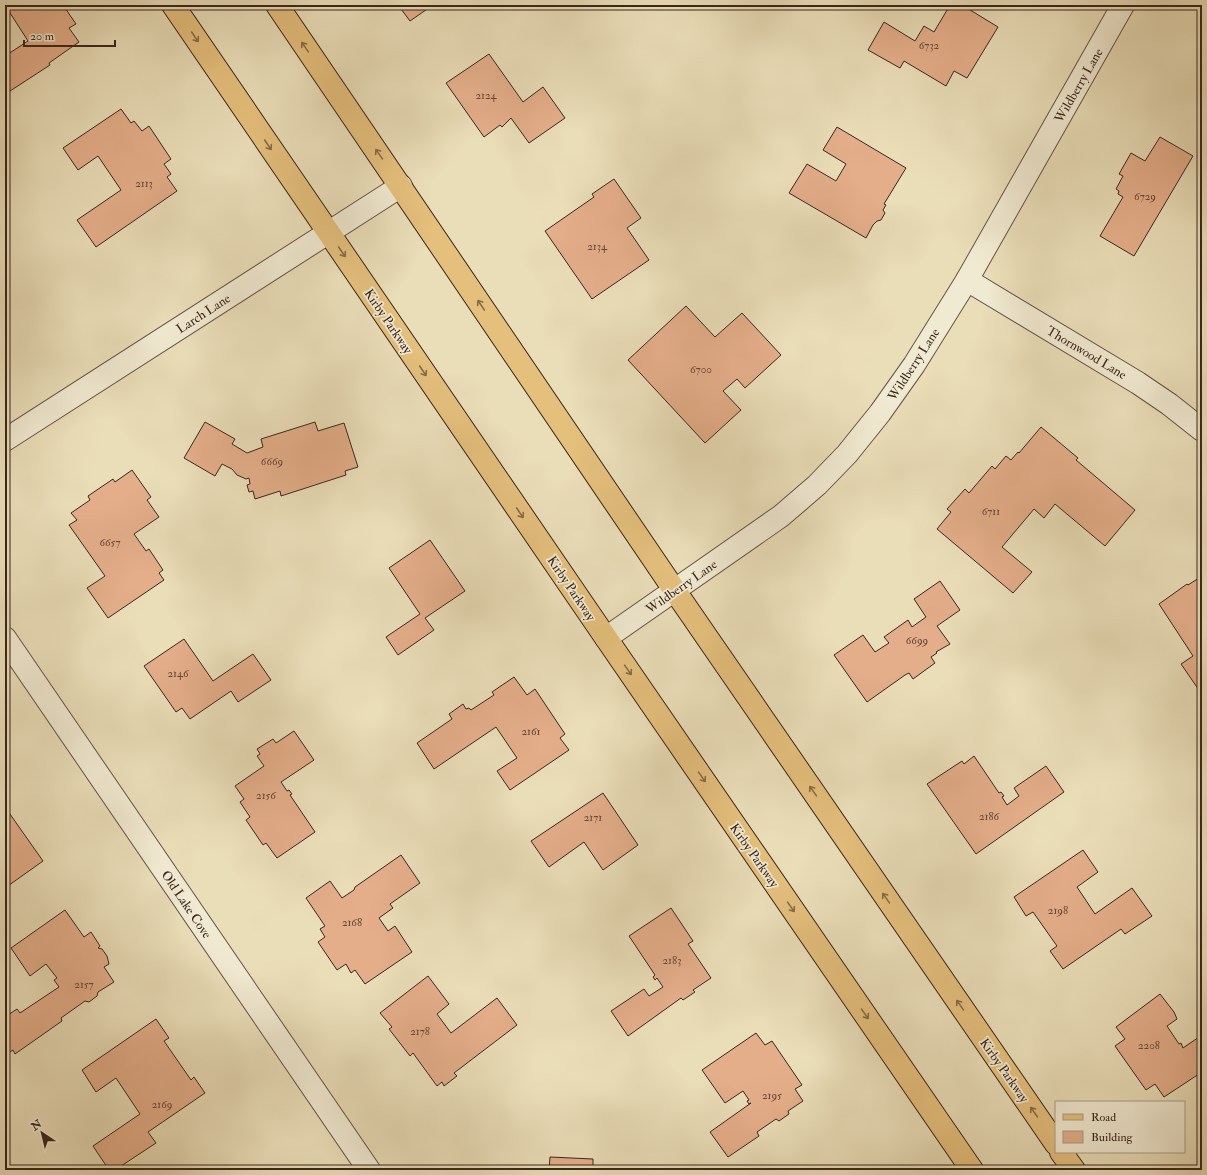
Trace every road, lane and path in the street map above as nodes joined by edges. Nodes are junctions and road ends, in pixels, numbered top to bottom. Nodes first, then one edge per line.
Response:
1 (173, 5) edge
2 (277, 5) edge
3 (1123, 5) edge
4 (401, 186) junction
5 (329, 233) junction
6 (967, 280) junction
7 (1202, 430) edge
8 (5, 440) edge
9 (675, 591) junction
10 (5, 638) edge
11 (606, 638) junction
12 (1055, 1143) edge
13 (1062, 1153) edge
14 (369, 1170) edge
15 (972, 1170) edge
16 (1074, 1170) edge

1 -> 5 main road, Kirby Parkway
4 -> 2 main road, Kirby Parkway
3 - 6 street, Wildberry Lane
4 - 5 street, Larch Lane
9 -> 4 main road, Kirby Parkway
5 - 8 street, Larch Lane
5 -> 11 main road, Kirby Parkway
6 - 7 street, Thornwood Lane
6 - 9 street, Wildberry Lane
9 - 11 street, Wildberry Lane
12 -> 9 main road, Kirby Parkway
10 - 14 street, Old Lake Cove
11 -> 15 main road, Kirby Parkway
13 - 16 main road

